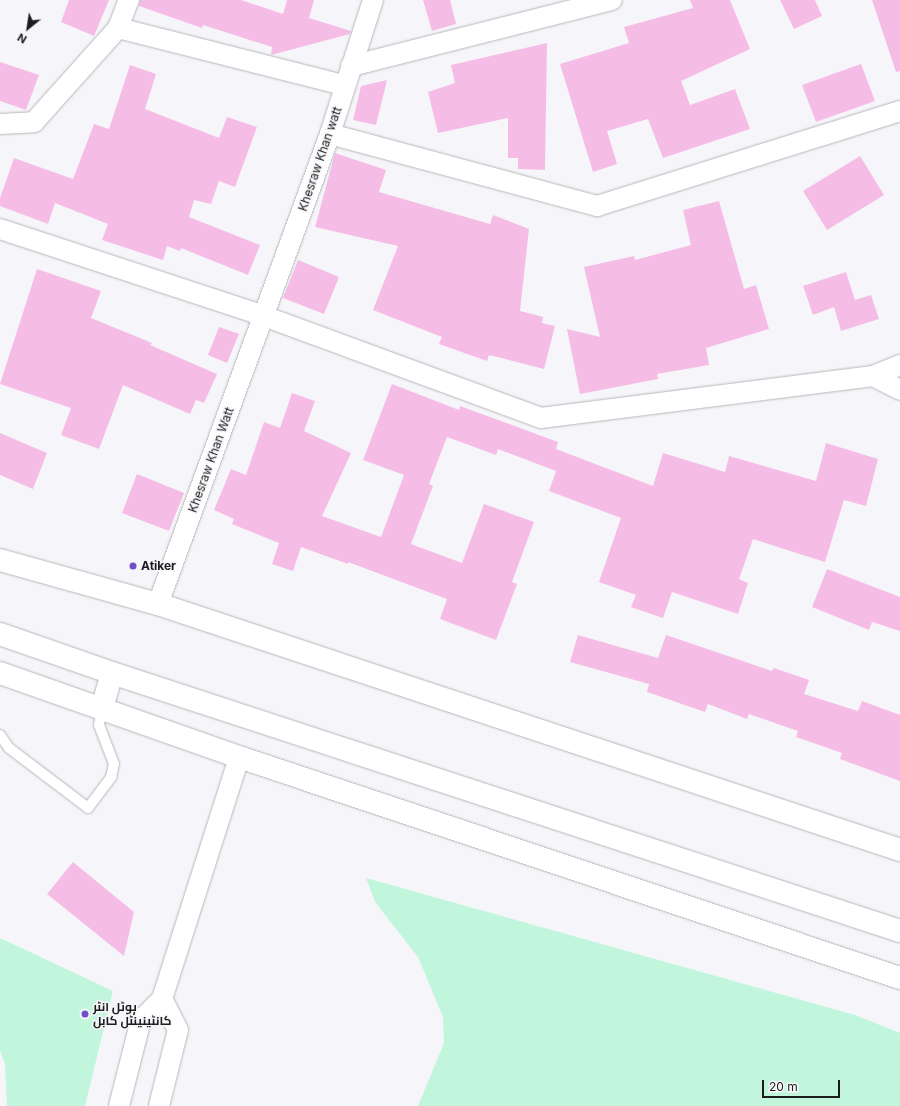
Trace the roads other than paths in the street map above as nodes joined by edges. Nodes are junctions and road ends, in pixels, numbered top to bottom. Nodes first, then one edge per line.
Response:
1 (129, 0) edge
2 (373, 0) edge
3 (612, 0) edge
4 (118, 28) junction
5 (351, 66) junction
6 (344, 85) junction
7 (900, 111) edge
8 (0, 123) edge
9 (330, 134) junction
10 (0, 229) edge
11 (264, 316) junction
12 (900, 365) edge
13 (873, 376) junction
14 (900, 390) edge
15 (0, 560) edge
16 (158, 604) junction
17 (0, 634) edge
18 (0, 673) edge
19 (112, 673) junction
20 (102, 708) junction
21 (0, 735) edge
22 (239, 757) junction
23 (900, 850) edge
24 (900, 931) edge
25 (900, 978) edge
26 (162, 999) junction
27 (119, 1106) edge
28 (159, 1106) edge

1 - 4 street
2 - 5 street, Khesraw Khan watt
3 - 5 street
4 - 6 street
4 - 8 street
5 - 6 street, Khesraw Khan watt
6 - 9 street, Khesraw Khan watt
7 - 9 street
9 - 11 street, Khesraw Khan watt
10 - 11 street
11 - 13 street
11 - 16 street, Khesraw Khan Watt
12 - 13 street
13 - 14 street
15 - 16 main road
16 - 23 main road
17 - 19 main road
18 - 20 main road
19 - 20 main road
19 - 24 main road
20 - 21 lane
20 - 22 main road
22 - 25 main road
22 - 26 street
26 - 27 street
26 - 28 street

